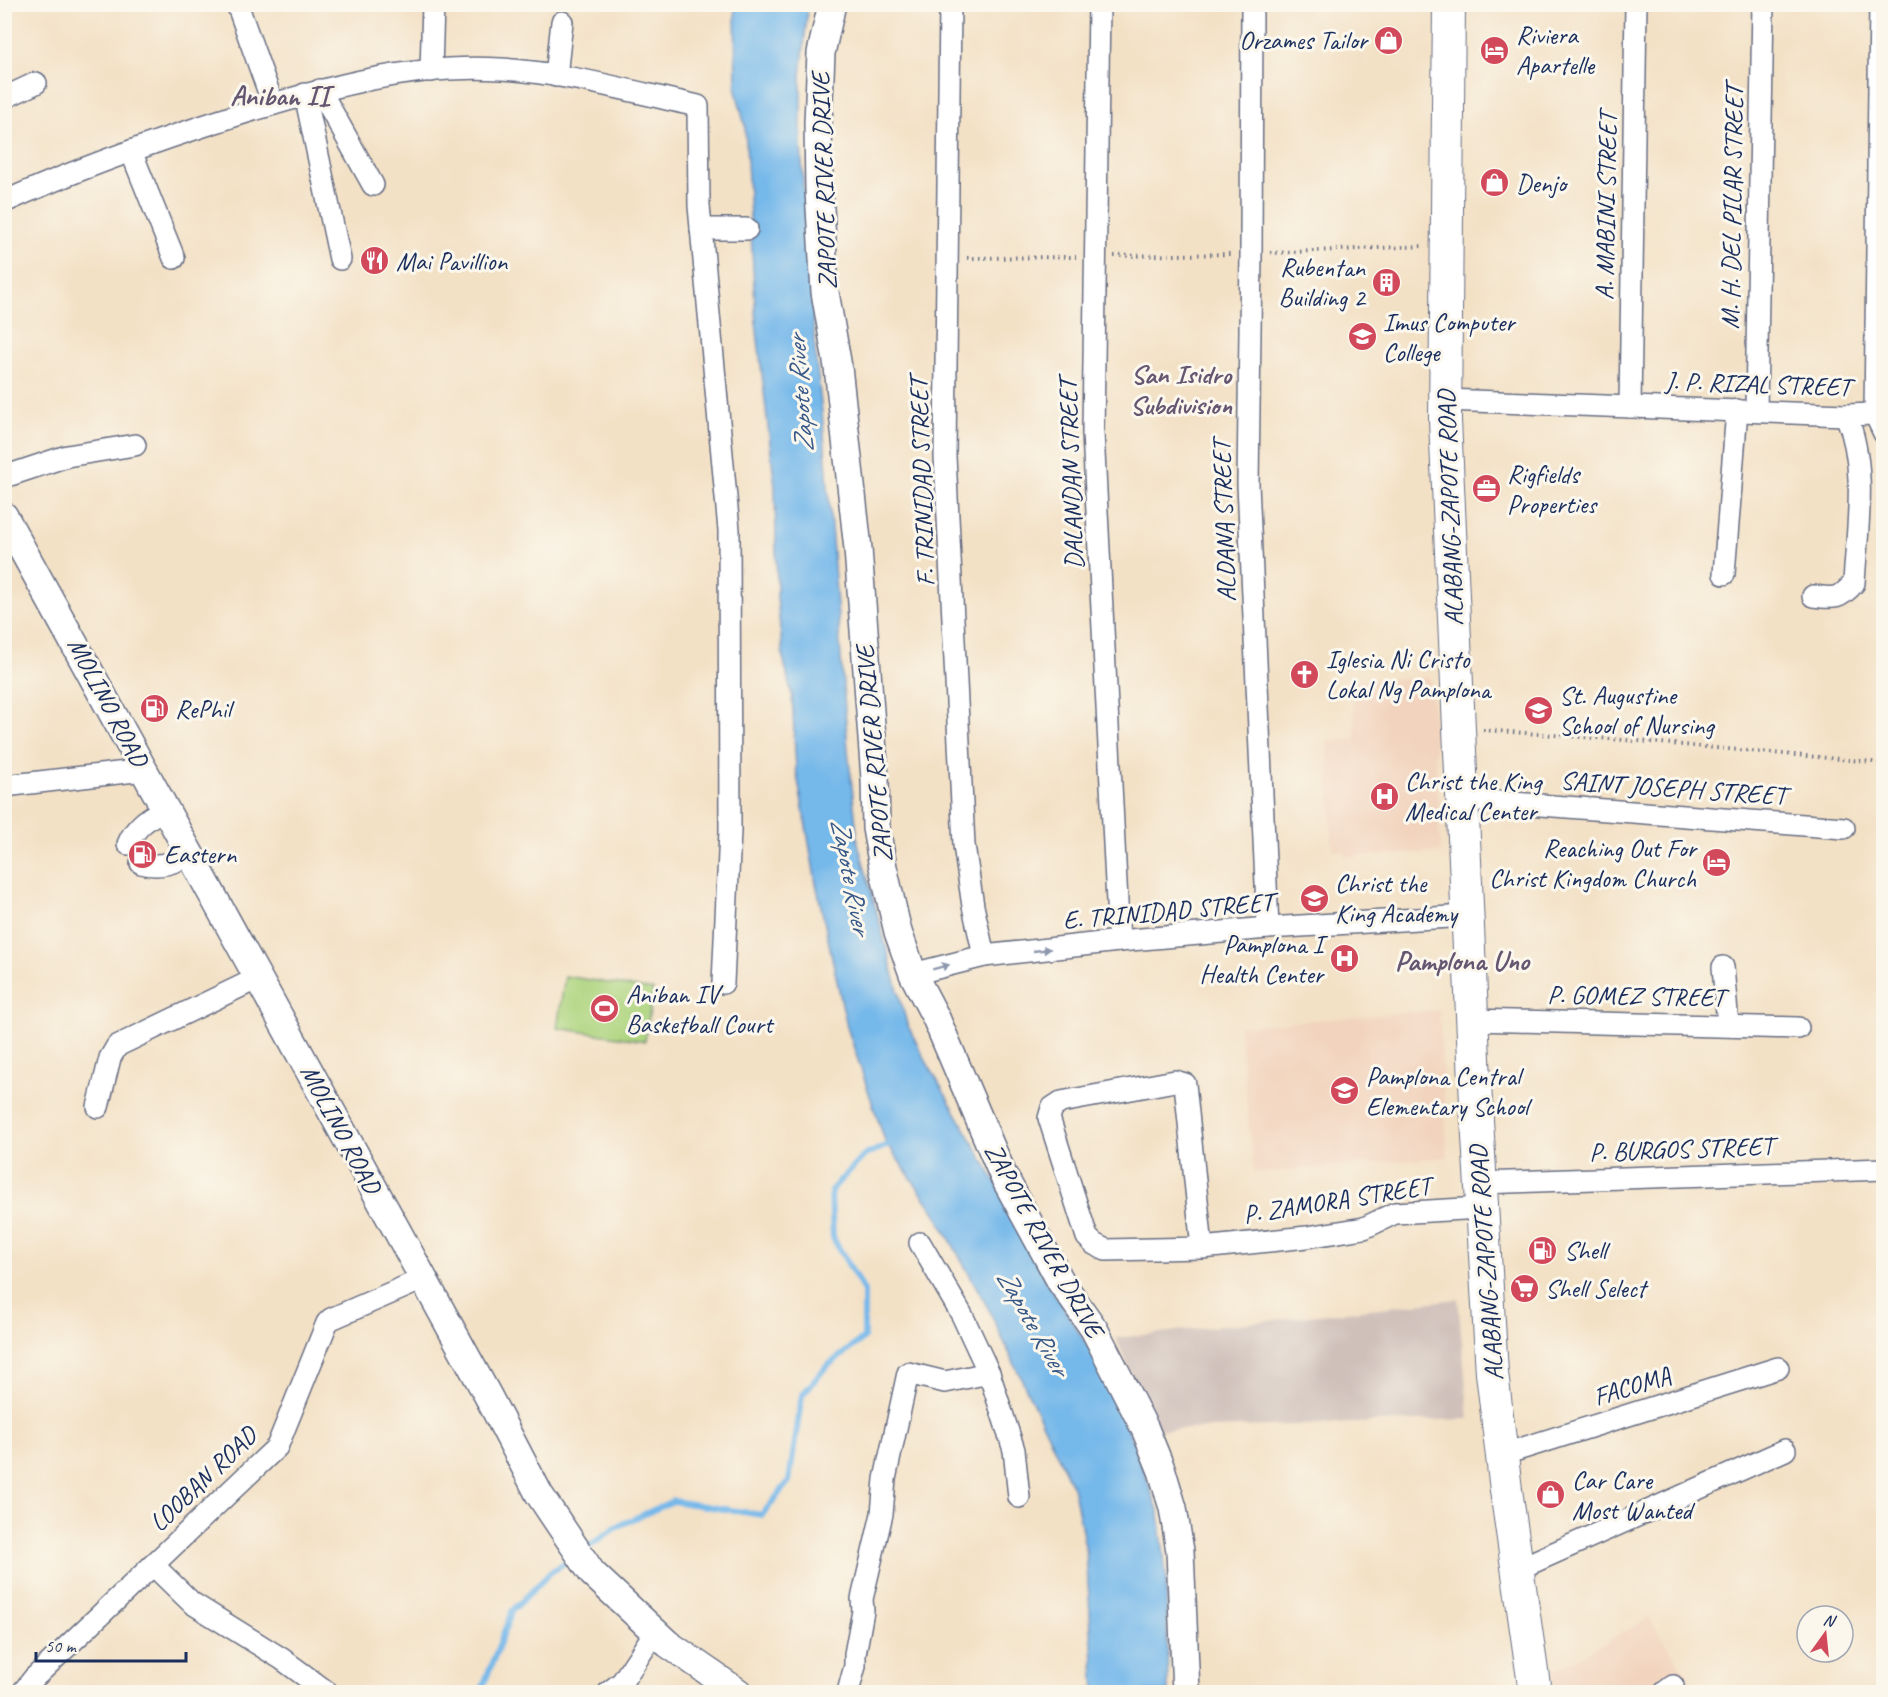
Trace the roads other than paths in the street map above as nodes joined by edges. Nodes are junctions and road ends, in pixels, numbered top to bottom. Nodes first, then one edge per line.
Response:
1 (237, 4) edge
2 (433, 4) edge
3 (832, 4) edge
4 (950, 4) edge
5 (1099, 4) edge
6 (1252, 4) edge
7 (1449, 4) edge
8 (1635, 4) edge
9 (1763, 4) edge
10 (1880, 4) edge
11 (562, 22) dead end
12 (431, 71) junction
13 (556, 76) junction
14 (1882, 77) edge
15 (36, 83) dead end
16 (313, 92) junction
17 (4, 98) edge
18 (273, 104) junction
19 (131, 151) junction
20 (373, 185) dead end
21 (4, 202) edge
22 (701, 229) junction
23 (747, 229) dead end
24 (174, 258) dead end
25 (340, 259) dead end
26 (1445, 400) junction
27 (1630, 407) junction
28 (1746, 411) junction
29 (1846, 415) junction
30 (1879, 424) edge
31 (135, 445) dead end
32 (4, 477) edge
33 (4, 516) edge
34 (1724, 574) dead end
35 (1813, 596) dead end
36 (144, 770) junction
37 (4, 786) edge
38 (1461, 799) junction
39 (165, 808) junction
40 (1844, 828) dead end
41 (128, 844) dead end
42 (190, 855) junction
43 (141, 863) dead end
44 (1467, 916) junction
45 (1268, 928) junction
46 (1119, 941) junction
47 (984, 956) junction
48 (1723, 967) dead end
49 (913, 974) junction
50 (258, 978) junction
51 (723, 982) dead end
52 (1472, 1020) junction
53 (1728, 1025) junction
54 (1798, 1029) dead end
55 (98, 1107) dead end
56 (1884, 1169) edge
57 (1480, 1196) junction
58 (920, 1242) dead end
59 (1202, 1248) junction
60 (423, 1279) junction
61 (1778, 1368) dead end
62 (989, 1373) junction
63 (1785, 1450) dead end
64 (1502, 1452) junction
65 (1019, 1497) dead end
66 (153, 1565) junction
67 (1518, 1569) junction
68 (655, 1632) junction
69 (23, 1692) edge
70 (327, 1692) edge
71 (609, 1692) edge
72 (738, 1692) edge
73 (848, 1692) edge
74 (1186, 1692) edge
75 (1534, 1692) edge

1 - 18 street
2 - 12 street
3 - 49 main road, ZAPOTE RIVER DRIVE
4 - 47 street, F. TRINIDAD STREET
5 - 46 street, DALANDAN STREET
6 - 45 street, ALDANA STREET
7 - 26 highway, ALABANG-ZAPOTE ROAD
8 - 27 street, A. MABINI STREET
9 - 28 street, M. H. DEL PILAR STREET
10 - 14 street, J. P. RIZAL STREET
11 - 13 street
12 - 13 street
12 - 16 street
13 - 22 street
14 - 30 street, J. P. RIZAL STREET
15 - 17 street
16 - 18 street
16 - 20 street
16 - 25 street
18 - 19 street
19 - 21 street
19 - 24 street
22 - 23 street
22 - 51 street
26 - 27 street, J. P. RIZAL STREET
26 - 38 highway, ALABANG-ZAPOTE ROAD
27 - 28 street, J. P. RIZAL STREET
28 - 29 street, J. P. RIZAL STREET
28 - 34 street, M. H. DEL PILAR STREET
29 - 30 street, J. P. RIZAL STREET
29 - 35 street
31 - 32 street
33 - 36 main road, MOLINO ROAD
36 - 37 street
36 - 39 main road, MOLINO ROAD
38 - 40 street, SAINT JOSEPH STREET
38 - 44 highway, ALABANG-ZAPOTE ROAD
39 - 41 street
39 - 42 main road, MOLINO ROAD
42 - 43 street
42 - 50 main road, MOLINO ROAD
44 - 45 street, E. TRINIDAD STREET
44 - 52 highway, ALABANG-ZAPOTE ROAD
45 - 46 street, E. TRINIDAD STREET
47 -> 46 street, E. TRINIDAD STREET
49 -> 47 street, E. TRINIDAD STREET
48 - 53 street
49 - 74 main road, ZAPOTE RIVER DRIVE
50 - 55 street
50 - 60 main road, MOLINO ROAD
52 - 53 street, P. GOMEZ STREET
52 - 57 highway, ALABANG-ZAPOTE ROAD
53 - 54 street, P. GOMEZ STREET
56 - 57 street, P. BURGOS STREET
57 - 59 street, P. ZAMORA STREET
57 - 64 highway, ALABANG-ZAPOTE ROAD
58 - 62 street
59 - 59 street, P. ZAMORA STREET
60 - 66 street, LOOBAN ROAD
60 - 68 main road, MOLINO ROAD
61 - 64 street, FACOMA
62 - 65 street
62 - 73 street
63 - 67 street
64 - 67 highway, ALABANG-ZAPOTE ROAD
66 - 69 street, LOOBAN ROAD
66 - 70 street
67 - 75 highway, ALABANG-ZAPOTE ROAD
68 - 71 street
68 - 72 main road, MOLINO ROAD

